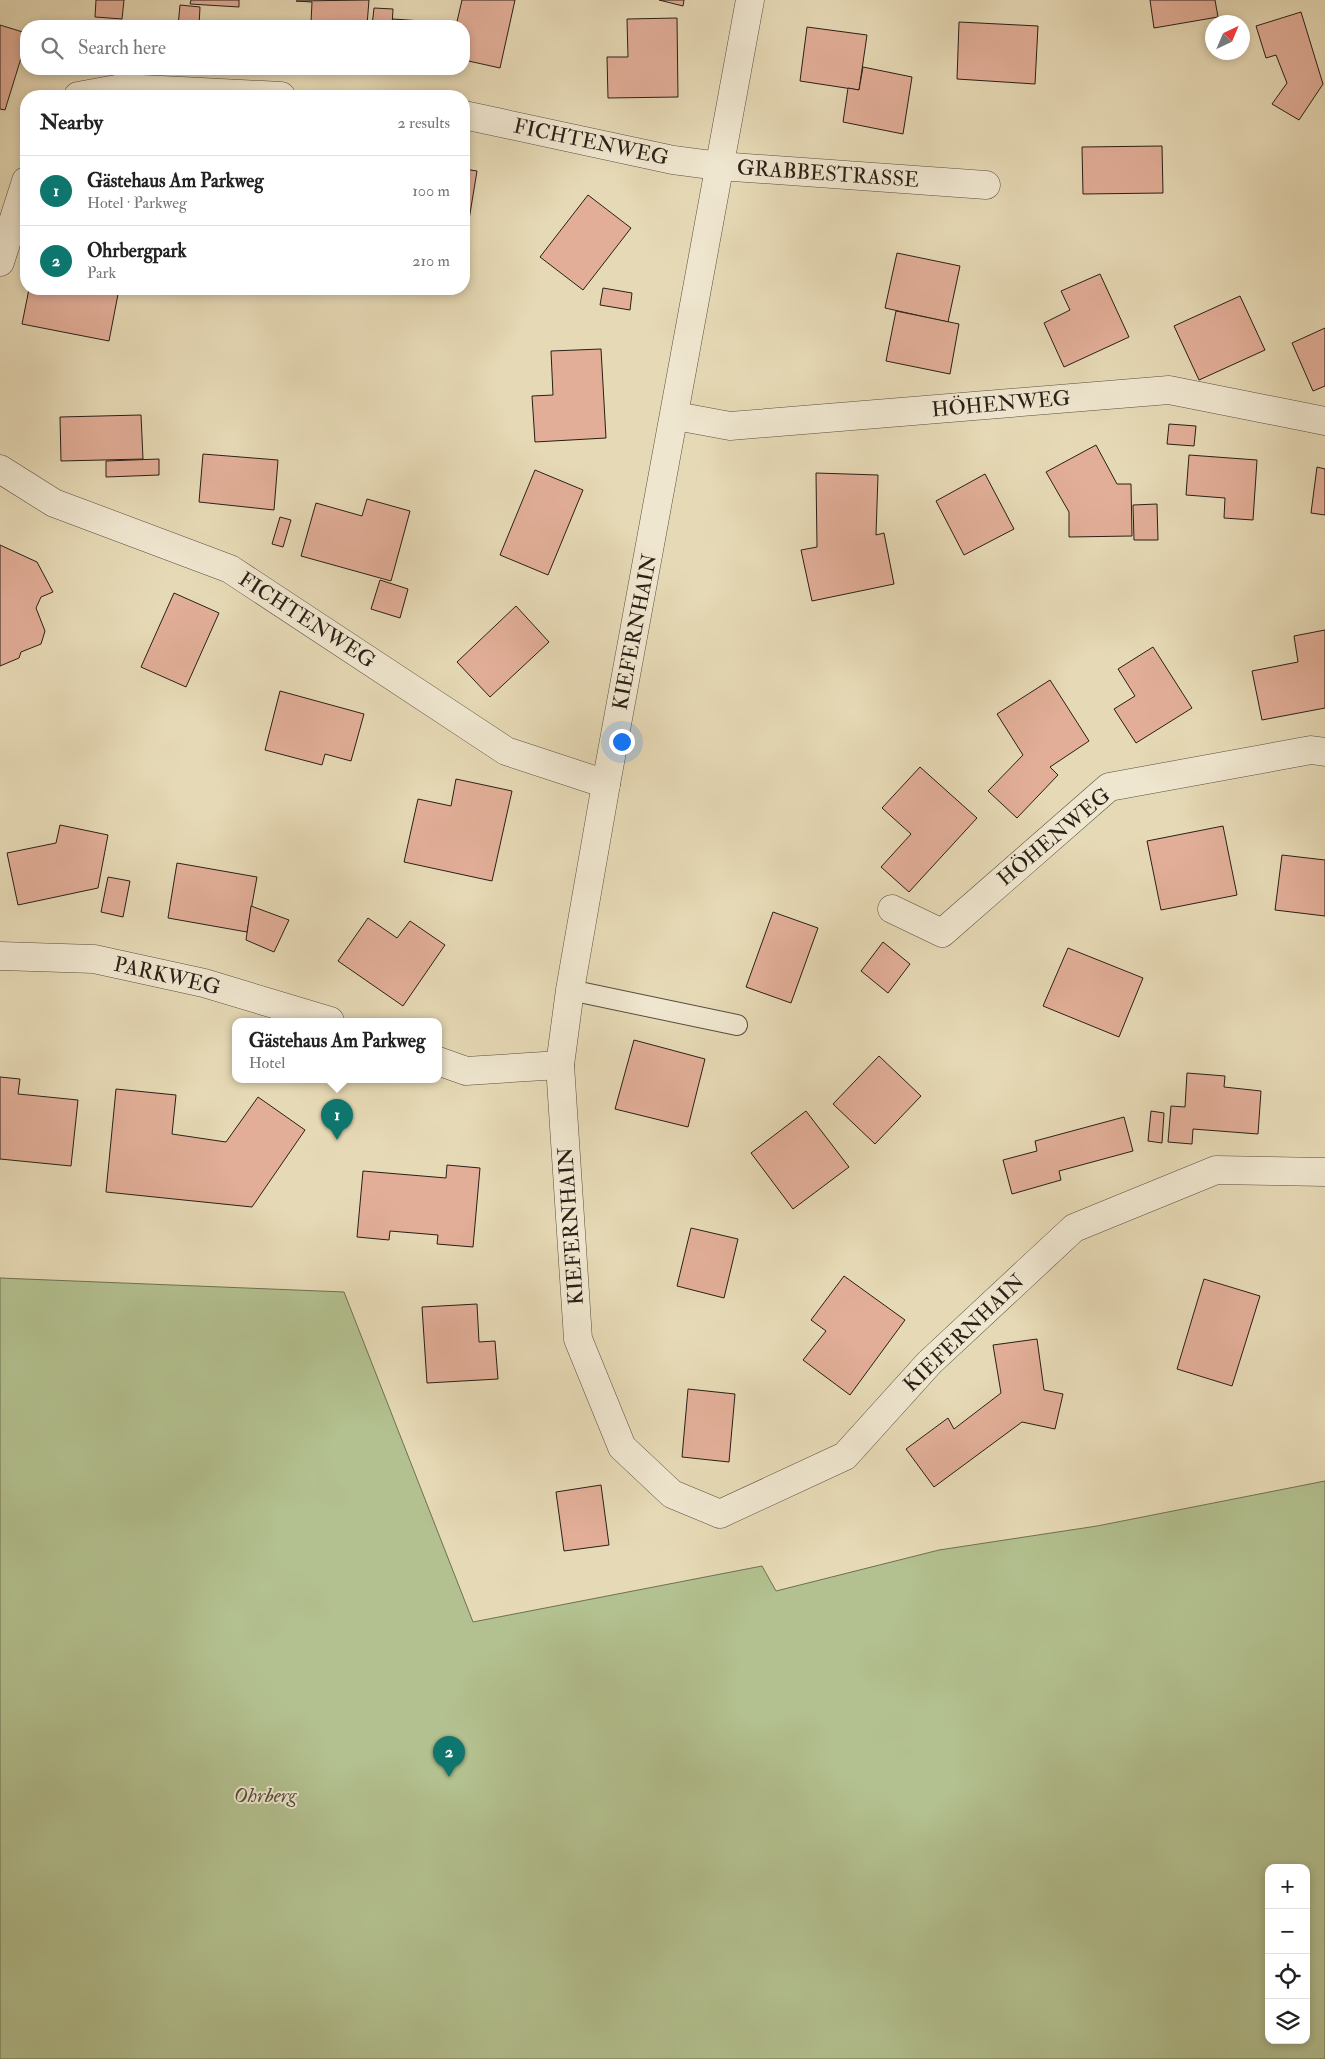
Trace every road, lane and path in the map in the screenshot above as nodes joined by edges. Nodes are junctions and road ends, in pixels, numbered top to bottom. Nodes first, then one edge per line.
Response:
1 (750, 0) edge
2 (111, 90) edge
3 (162, 90) edge
4 (470, 116) edge
5 (719, 166) junction
6 (986, 184) dead end
7 (20, 200) edge
8 (0, 262) edge
9 (676, 416) junction
10 (1325, 422) edge
11 (0, 469) edge
12 (1325, 752) edge
13 (606, 784) junction
14 (892, 908) dead end
15 (0, 956) edge
16 (570, 990) junction
17 (320, 1018) edge
18 (737, 1025) dead end
19 (442, 1062) edge
20 (560, 1065) junction
21 (1325, 1172) edge

1 - 5 street, GRABBESTRASSE
2 - 3 street
4 - 5 street, FICHTENWEG
5 - 6 street, GRABBESTRASSE
5 - 9 street, KIEFERNHAIN
7 - 8 street
9 - 10 street, HÖHENWEG
9 - 13 street, KIEFERNHAIN
11 - 13 street, FICHTENWEG
12 - 14 street, HÖHENWEG
13 - 16 street, KIEFERNHAIN
15 - 17 street, PARKWEG
16 - 18 lane
16 - 20 street, KIEFERNHAIN
19 - 20 street
20 - 21 street, KIEFERNHAIN

